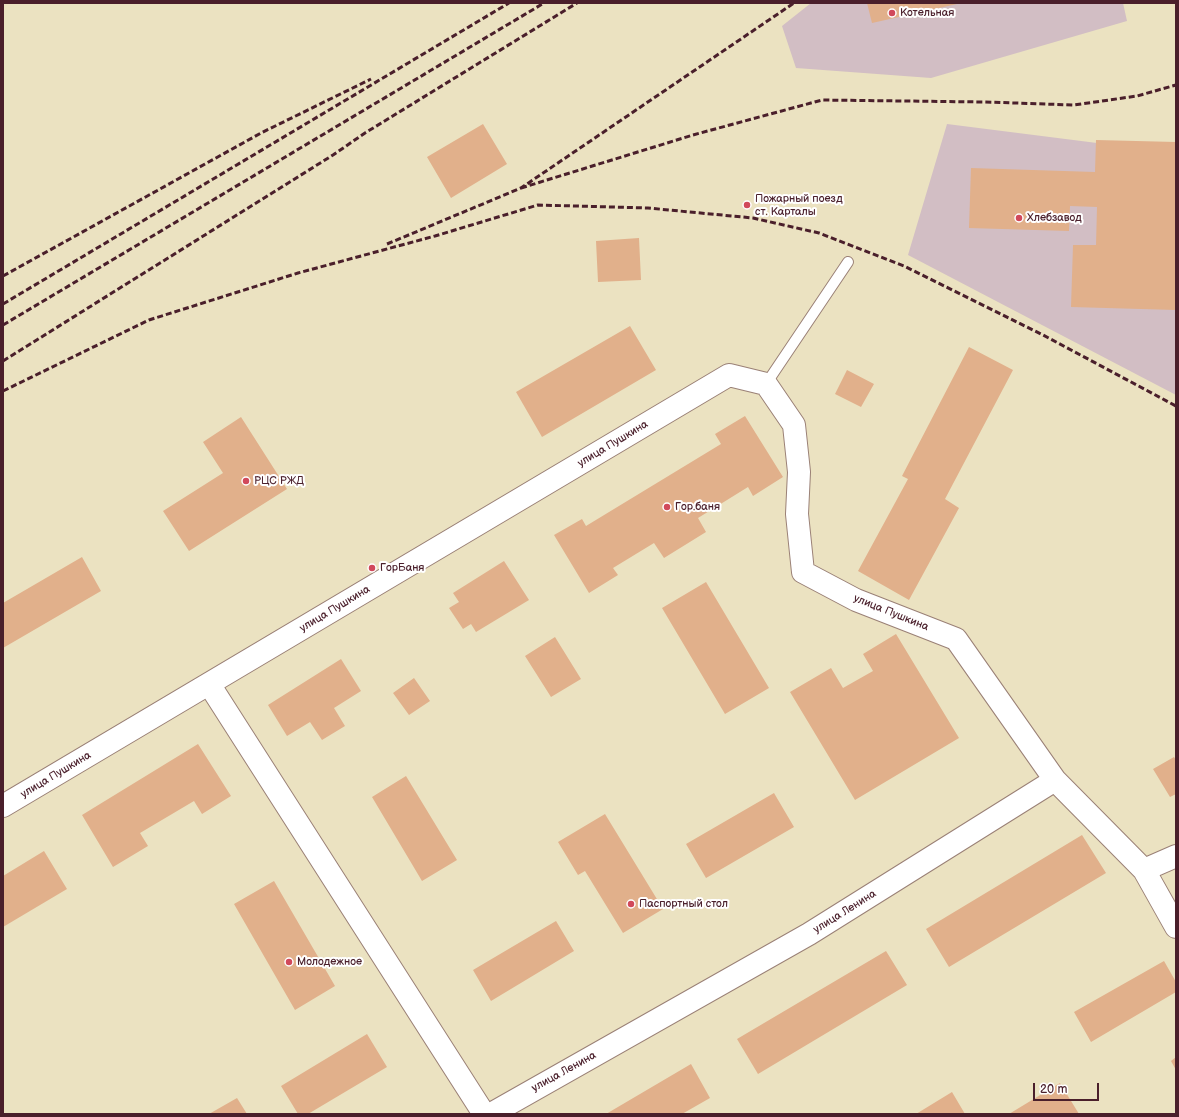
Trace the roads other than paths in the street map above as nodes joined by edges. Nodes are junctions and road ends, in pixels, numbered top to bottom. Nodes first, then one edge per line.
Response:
1 (848, 262) dead end
2 (766, 384) junction
3 (209, 684) junction
4 (1055, 780) junction
5 (3, 806) edge
6 (1176, 856) edge
7 (1144, 870) junction
8 (1176, 927) edge
9 (484, 1114) edge
10 (491, 1114) edge

1 - 2 lane
2 - 3 street, улица Пушкина
2 - 4 street, улица Пушкина
3 - 5 street, улица Пушкина
3 - 9 street
4 - 7 street
4 - 10 street, улица Ленина
6 - 7 street
7 - 8 street

